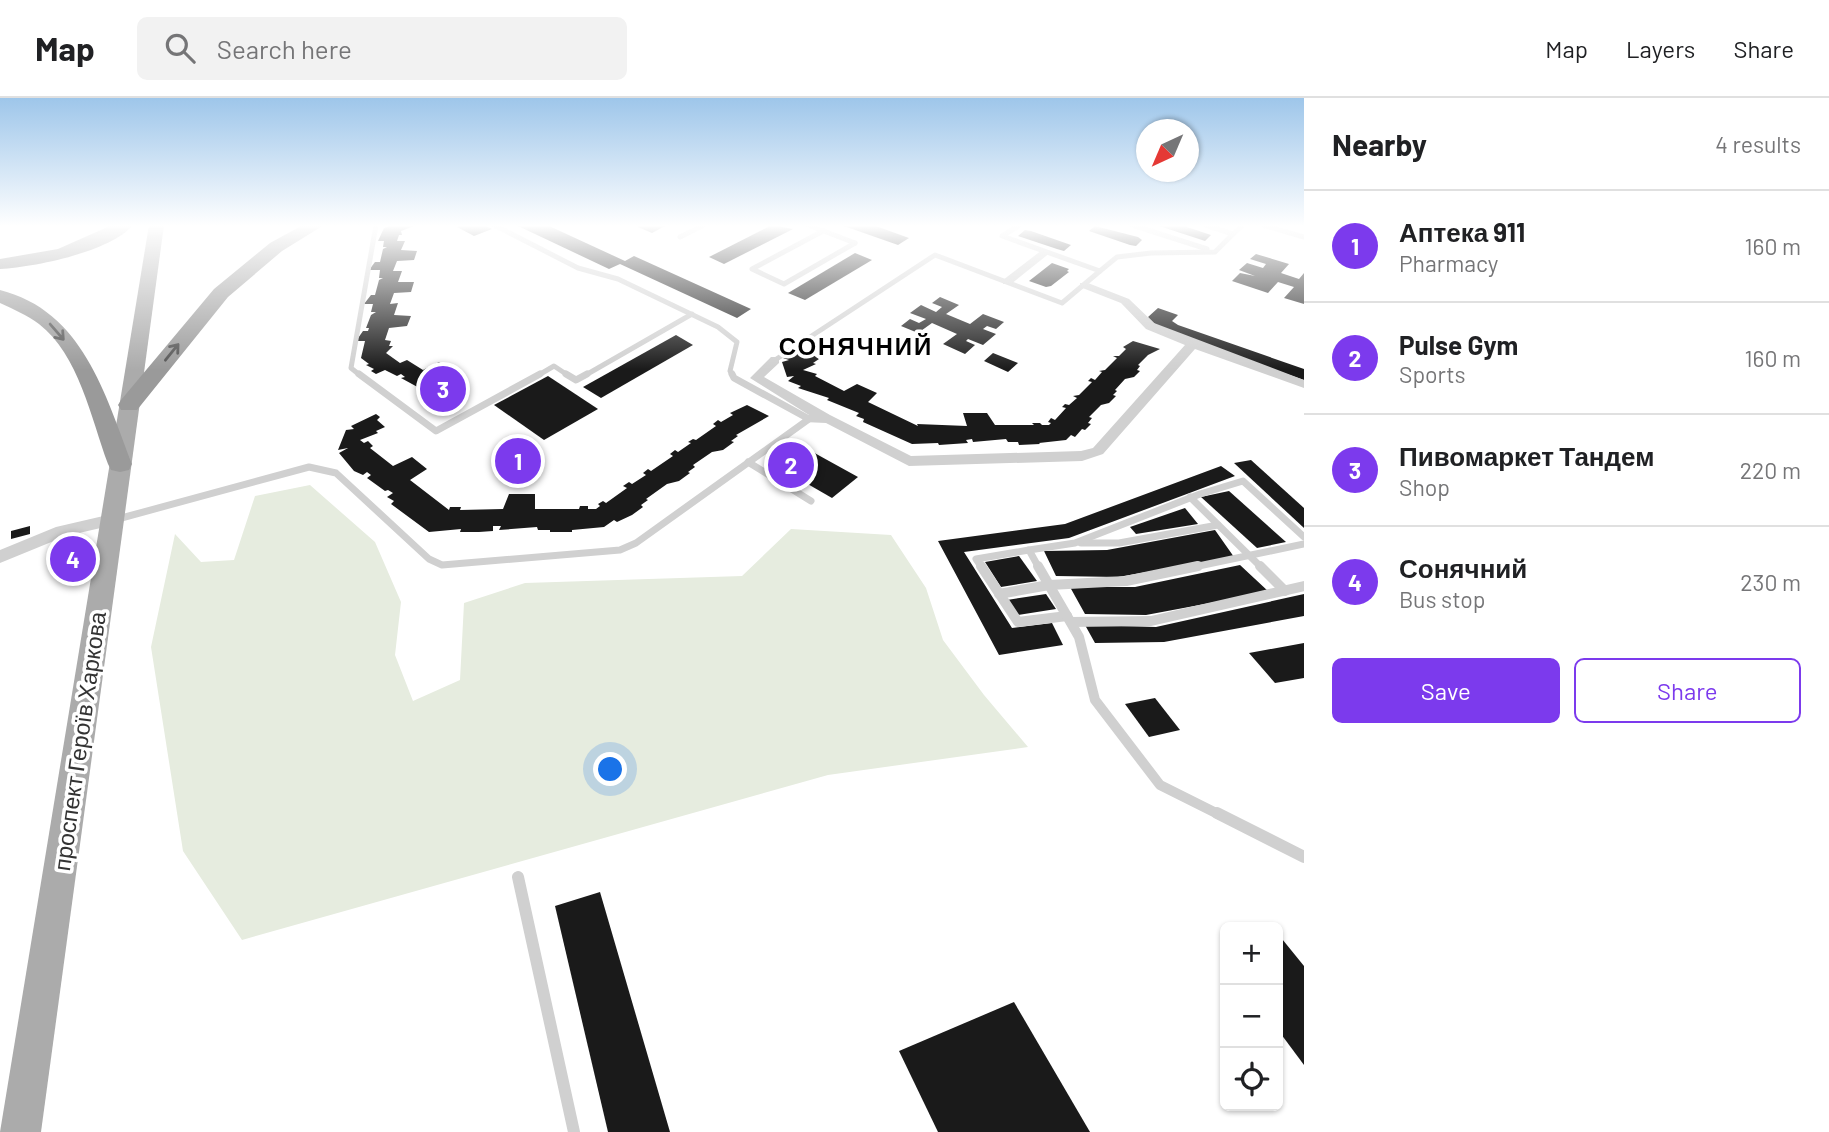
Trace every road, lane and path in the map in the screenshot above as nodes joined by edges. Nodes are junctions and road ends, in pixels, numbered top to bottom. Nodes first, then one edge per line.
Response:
1 (149, 273) edge
2 (245, 273) edge
3 (368, 273) edge
4 (597, 273) edge
5 (761, 273) edge
6 (803, 273) edge
7 (907, 273) edge
8 (984, 273) edge
9 (1018, 273) edge
10 (1097, 273) edge
11 (1007, 282) junction
12 (1084, 285) junction
13 (0, 296) edge
14 (692, 314) junction
15 (1193, 344) junction
16 (775, 360) joint
17 (1304, 384) edge
18 (129, 405) junction
19 (809, 419) junction
20 (828, 419) junction
21 (748, 462) junction
22 (120, 464) junction
23 (1190, 498) junction
24 (811, 501) dead end
25 (112, 520) junction
26 (1218, 525) junction
27 (1304, 537) edge
28 (1075, 543) junction
29 (1304, 544) edge
30 (1029, 550) junction
31 (1248, 556) junction
32 (0, 557) edge
33 (1049, 585) junction
34 (1304, 586) edge
35 (1285, 591) junction
36 (999, 594) junction
37 (1069, 619) junction
38 (1304, 857) edge
39 (518, 877) dead end
40 (20, 1132) edge
41 (574, 1132) edge

1 - 18 main road, проспект Героїв Харкова
18 -> 2 highway
3 - 14 lane
4 - 14 lane
5 - 6 lane
7 - 16 lane
8 - 11 lane
9 - 11 street
10 - 12 lane
11 - 12 lane
12 - 15 street
13 -> 22 highway
14 - 19 lane
15 - 17 street
15 - 20 street
16 - 20 street
18 - 22 main road, проспект Героїв Харкова
19 - 20 street
19 - 21 lane
21 - 24 lane
21 - 25 lane
22 - 25 main road, проспект Героїв Харкова
23 - 26 lane
23 - 27 lane
23 - 28 lane
25 - 32 street
25 - 40 main road, проспект Героїв Харкова
26 - 28 lane
26 - 31 lane
28 - 30 lane
29 - 31 lane
30 - 33 lane
30 - 36 lane
31 - 33 lane
31 - 35 lane
33 - 36 lane
33 - 37 lane
34 - 35 lane
35 - 37 lane
36 - 37 lane
37 - 38 lane
39 - 41 lane

